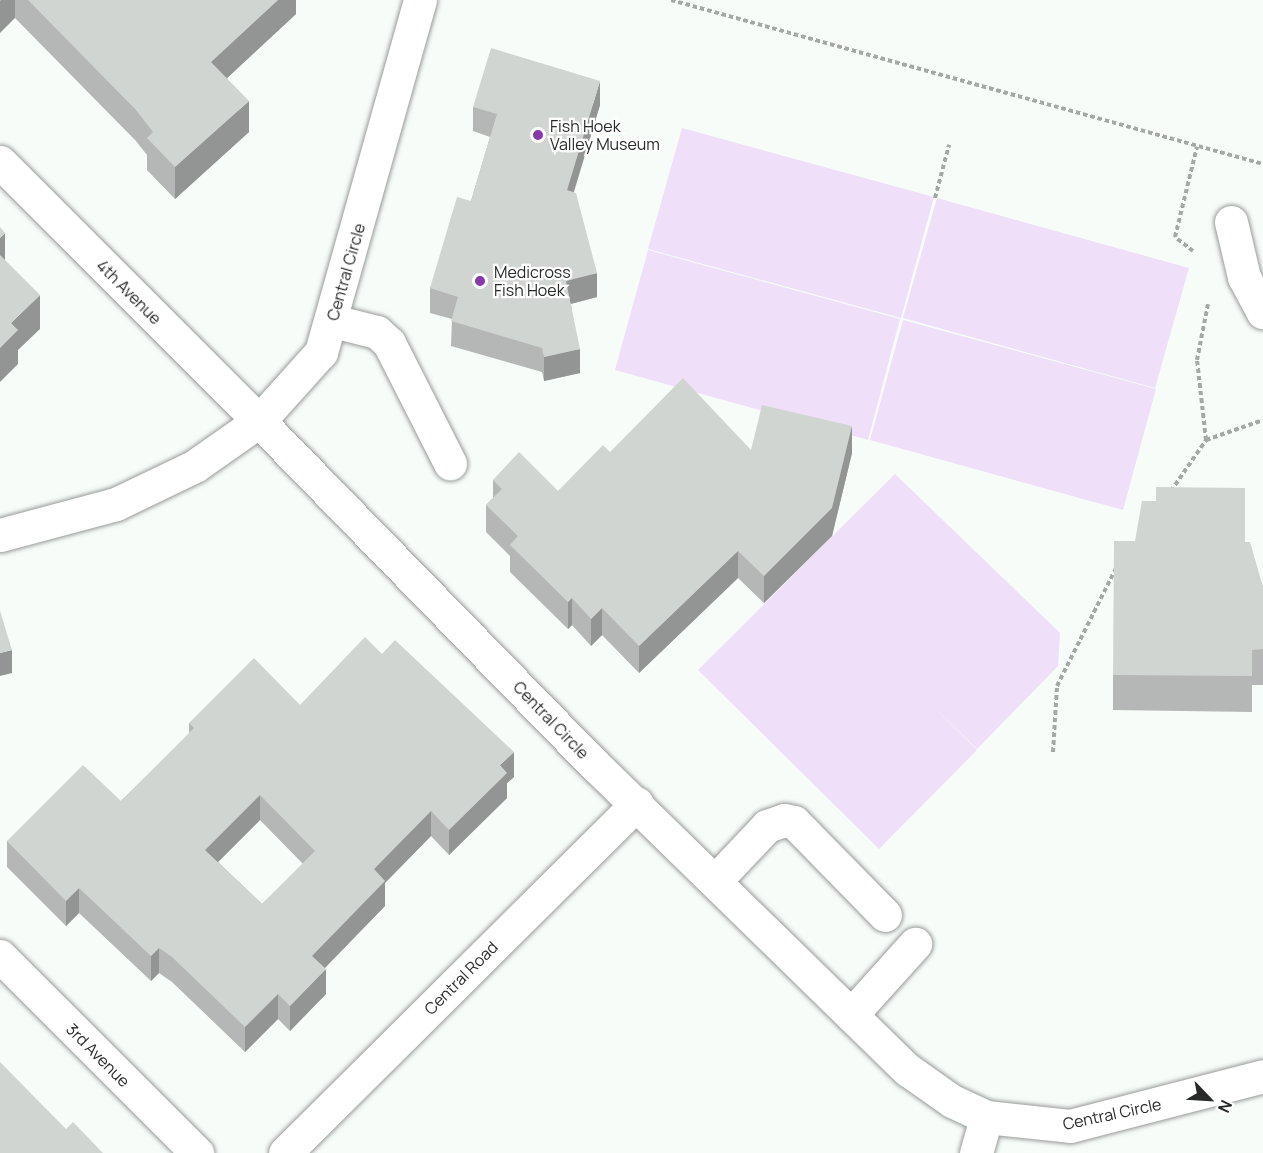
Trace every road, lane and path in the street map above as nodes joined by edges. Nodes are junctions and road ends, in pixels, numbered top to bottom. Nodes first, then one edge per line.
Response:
1 (420, 0) edge
2 (671, 0) edge
3 (949, 144) dead end
4 (1197, 147) junction
5 (0, 162) edge
6 (1263, 165) edge
7 (935, 198) dead end
8 (1231, 222) dead end
9 (1196, 254) dead end
10 (1206, 295) dead end
11 (1263, 312) edge
12 (333, 321) junction
13 (1263, 420) edge
14 (259, 421) junction
15 (1206, 440) junction
16 (450, 463) dead end
17 (1165, 499) edge
18 (0, 535) edge
19 (1124, 558) edge
20 (1053, 752) dead end
21 (637, 804) junction
22 (715, 881) junction
23 (885, 915) dead end
24 (915, 944) dead end
25 (0, 956) edge
26 (851, 1015) junction
27 (1263, 1076) edge
28 (986, 1117) junction
29 (196, 1153) edge
30 (285, 1153) edge
31 (976, 1153) edge

1 - 12 street, Central Circle
2 - 4 path
3 - 7 path
4 - 6 path
4 - 9 path
5 - 14 street, 4th Avenue
8 - 11 street
10 - 15 path
12 - 14 street, Central Circle
12 - 16 street
13 - 15 path
14 - 18 street
14 - 21 street, Central Circle
15 - 17 path
19 - 20 path
21 - 22 street, Central Circle
21 - 30 street, Central Road
22 - 23 street
22 - 26 street, Central Circle
24 - 26 street
25 - 29 street, 3rd Avenue
26 - 28 street, Central Circle
27 - 28 street, Central Circle
28 - 31 street

